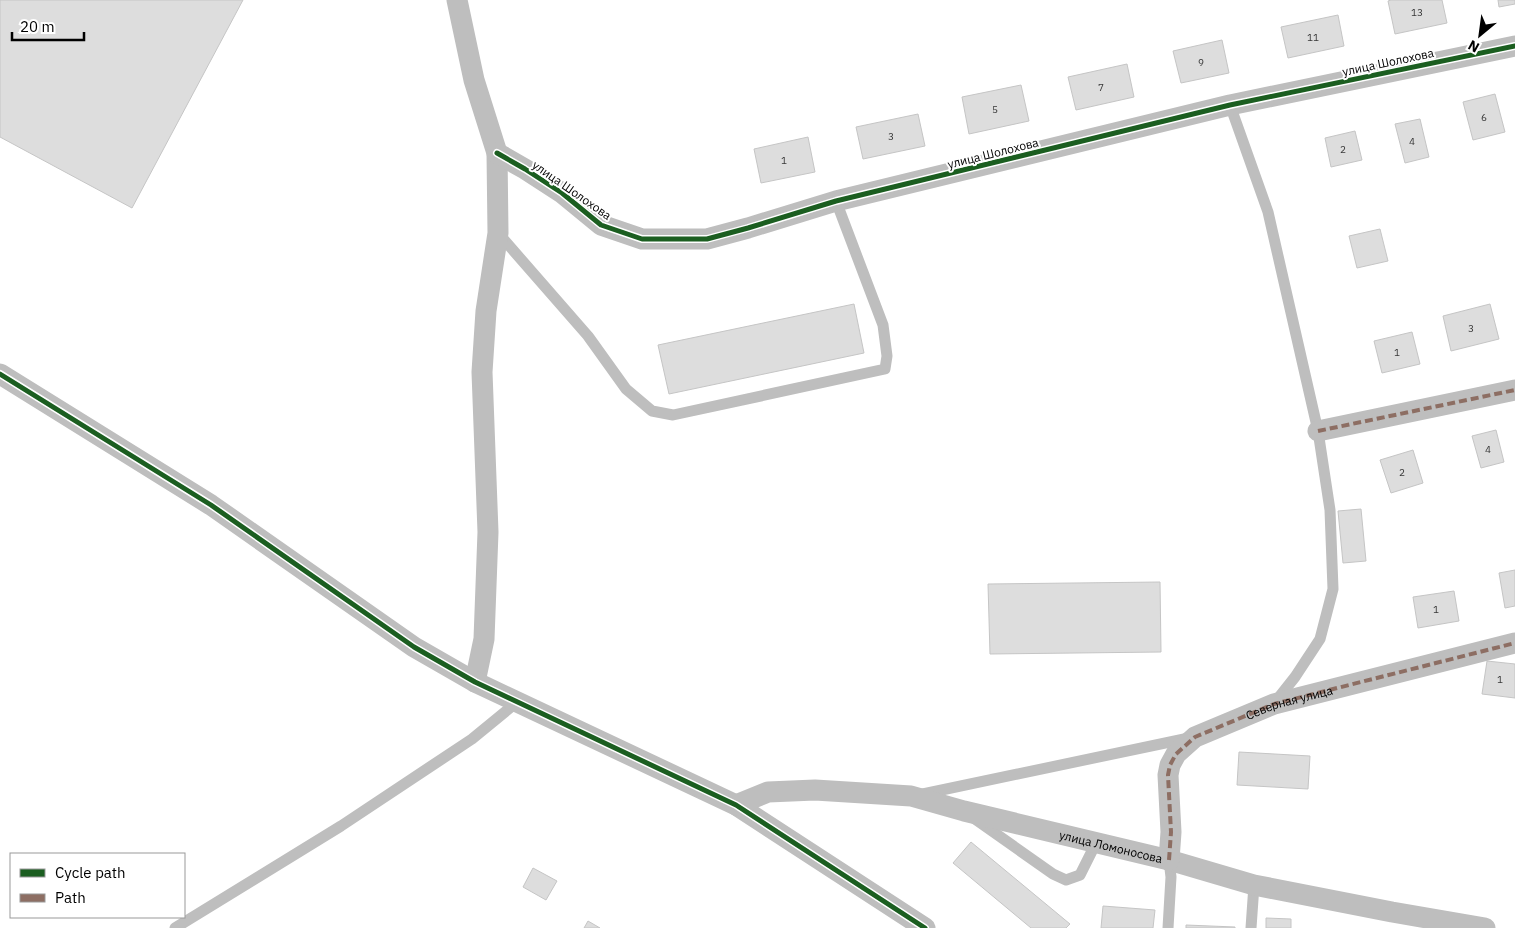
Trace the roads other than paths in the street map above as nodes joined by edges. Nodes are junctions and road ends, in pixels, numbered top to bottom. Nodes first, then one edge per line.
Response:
1 (457, 0) edge
2 (1515, 46) edge
3 (1230, 106) junction
4 (497, 153) junction
5 (836, 201) junction
6 (498, 233) junction
7 (0, 374) edge
8 (1515, 390) edge
9 (1318, 431) junction
10 (1515, 643) edge
11 (476, 682) junction
12 (517, 702) junction
13 (1274, 704) junction
14 (1196, 737) junction
15 (911, 796) junction
16 (736, 805) junction
17 (964, 811) junction
18 (1096, 843) junction
19 (1169, 860) junction
20 (1254, 885) junction
21 (175, 928) edge
22 (925, 928) edge
23 (1168, 928) edge
24 (1251, 928) edge
25 (1484, 928) edge

1 - 4 street
2 - 3 street, улица Шолохова
3 - 5 street, улица Шолохова
3 - 9 lane
4 - 5 street, улица Шолохова
4 - 6 street
5 - 6 lane
6 - 11 street
7 - 11 street
8 - 9 street
9 - 13 lane
10 - 13 street, Северная улица
11 - 12 street
12 - 16 street
12 - 21 lane
13 - 14 street, Северная улица
14 - 15 lane
14 - 19 street, Северная улица
15 - 16 street, улица Ломоносова
15 - 17 street, улица Ломоносова
16 - 22 street
17 - 18 street, улица Ломоносова
17 - 18 lane
18 - 19 street, улица Ломоносова
19 - 20 street, улица Ломоносова
19 - 23 lane
20 - 24 lane
20 - 25 street, улица Ломоносова

